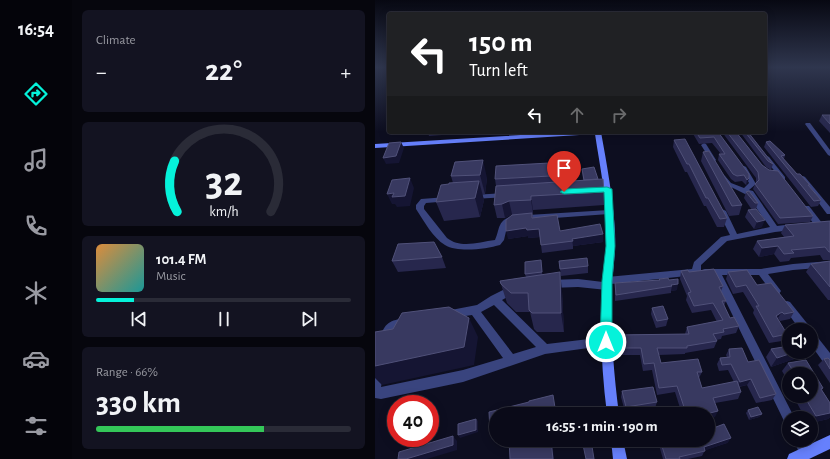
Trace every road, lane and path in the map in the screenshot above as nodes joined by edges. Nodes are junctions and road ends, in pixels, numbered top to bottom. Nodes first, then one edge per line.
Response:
1 (808, 124) dead end
2 (566, 134) edge
3 (598, 134) edge
4 (704, 145) dead end
5 (375, 146) edge
6 (761, 150) edge
7 (830, 154) edge
8 (739, 162) edge
9 (769, 173) edge
10 (779, 173) junction
11 (802, 177) edge
12 (787, 184) edge
13 (745, 190) junction
14 (517, 195) edge
15 (800, 200) edge
16 (717, 201) edge
17 (609, 212) junction
18 (830, 212) edge
19 (830, 224) edge
20 (812, 225) junction
21 (775, 229) junction
22 (735, 237) junction
23 (830, 264) edge
24 (696, 272) junction
25 (716, 272) junction
26 (761, 272) junction
27 (607, 283) junction
28 (540, 285) edge
29 (524, 286) edge
30 (493, 299) junction
31 (474, 310) junction
32 (441, 316) edge
33 (418, 320) edge
34 (801, 323) edge
35 (606, 342) junction
36 (818, 346) edge
37 (545, 349) junction
38 (511, 360) junction
39 (830, 362) edge
40 (375, 385) edge
41 (375, 392) edge
42 (612, 407) edge
43 (786, 411) edge
44 (830, 442) edge
45 (618, 447) edge
46 (804, 447) edge
47 (807, 454) junction
48 (620, 459) edge
49 (794, 459) edge

1 - 7 street
2 - 5 street
3 - 17 street
4 - 13 street
6 - 10 street
8 - 13 street
9 - 10 street
10 - 12 street
11 - 18 street
13 - 21 street
14 - 17 street
15 - 20 street
16 - 22 street
17 - 27 street
19 - 20 street
20 - 21 street
21 - 22 street
22 - 24 street
23 - 26 street
24 - 25 street
24 - 27 street
25 - 26 street
25 - 43 street
26 - 34 street
27 - 28 street
27 - 35 street
29 - 30 street
30 - 31 street
30 - 37 street
31 - 32 street
31 - 38 street
33 - 40 street
35 - 37 street
35 - 42 street
36 - 39 street
37 - 38 street
38 - 41 street
44 - 47 street
45 - 48 street
46 - 47 street
47 - 49 street

